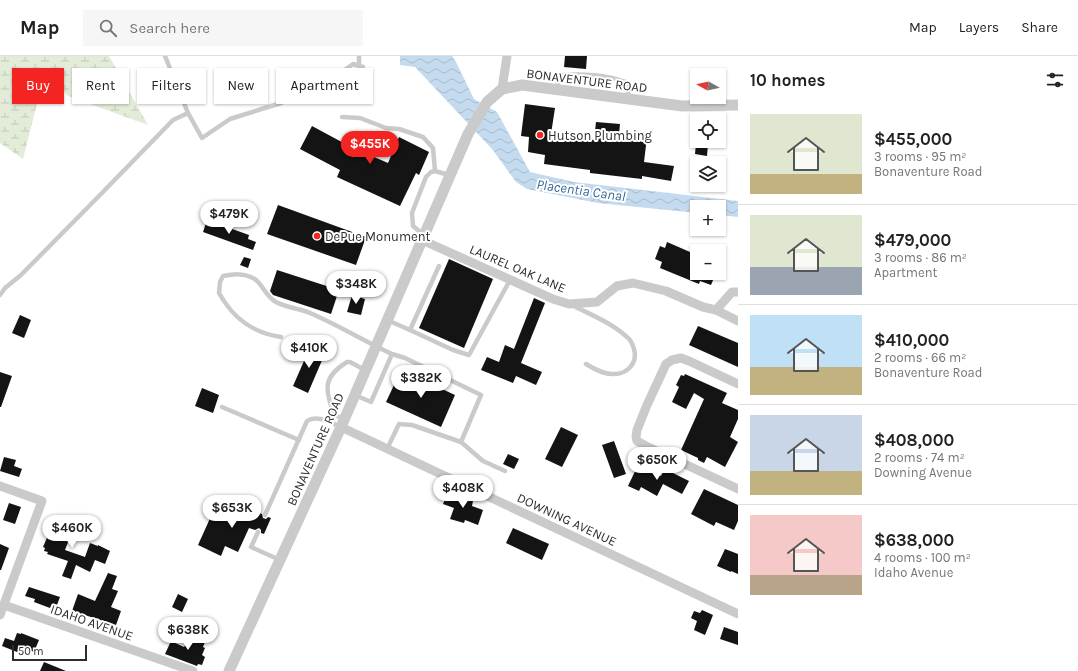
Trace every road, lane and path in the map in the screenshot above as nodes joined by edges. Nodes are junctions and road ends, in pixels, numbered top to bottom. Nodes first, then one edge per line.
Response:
1 (165, 56) edge
2 (359, 56) edge
3 (507, 56) edge
4 (556, 89) junction
5 (502, 90) junction
6 (629, 99) junction
7 (738, 105) edge
8 (188, 113) junction
9 (342, 117) dead end
10 (435, 171) junction
11 (450, 175) junction
12 (423, 237) junction
13 (439, 266) dead end
14 (510, 280) junction
15 (738, 292) edge
16 (0, 295) edge
17 (569, 304) junction
18 (716, 310) junction
19 (387, 320) junction
20 (738, 322) edge
21 (410, 330) junction
22 (281, 338) dead end
23 (376, 347) junction
24 (392, 354) junction
25 (586, 364) dead end
26 (366, 370) junction
27 (738, 384) edge
28 (355, 395) junction
29 (222, 407) dead end
30 (343, 423) junction
31 (299, 440) junction
32 (461, 442) junction
33 (387, 449) junction
34 (505, 471) dead end
35 (0, 486) edge
36 (738, 489) edge
37 (265, 515) dead end
38 (258, 532) dead end
39 (280, 560) junction
40 (4, 605) junction
41 (738, 614) edge
42 (0, 615) edge
43 (194, 671) edge
44 (229, 671) edge

1 - 8 lane
2 - 8 lane
3 - 5 street
4 - 5 street, BONAVENTURE ROAD
4 - 6 street, BONAVENTURE ROAD
4 - 6 lane
5 - 11 street, BONAVENTURE ROAD
6 - 7 street, BONAVENTURE ROAD
8 - 16 lane
9 - 10 lane
10 - 11 lane
10 - 12 lane
11 - 12 street, BONAVENTURE ROAD
12 - 14 street, LAUREL OAK LANE
12 - 19 street, BONAVENTURE ROAD
13 - 21 lane
14 - 17 street, LAUREL OAK LANE
14 - 21 lane
15 - 18 street
17 - 18 street, LAUREL OAK LANE
17 - 25 lane
18 - 20 street, LAUREL OAK LANE
19 - 21 lane
19 - 23 street, BONAVENTURE ROAD
22 - 23 lane
23 - 24 lane
23 - 26 street, BONAVENTURE ROAD
24 - 28 lane
24 - 32 lane
26 - 28 street, BONAVENTURE ROAD
26 - 30 lane
27 - 36 street
28 - 30 street, BONAVENTURE ROAD
29 - 31 lane
30 - 31 lane
30 - 33 street, DOWNING AVENUE
30 - 39 street, BONAVENTURE ROAD
31 - 37 lane
32 - 33 lane
32 - 34 lane
33 - 41 street, DOWNING AVENUE
35 - 40 street
38 - 39 lane
39 - 44 street, BONAVENTURE ROAD
40 - 42 street
40 - 43 street, IDAHO AVENUE

